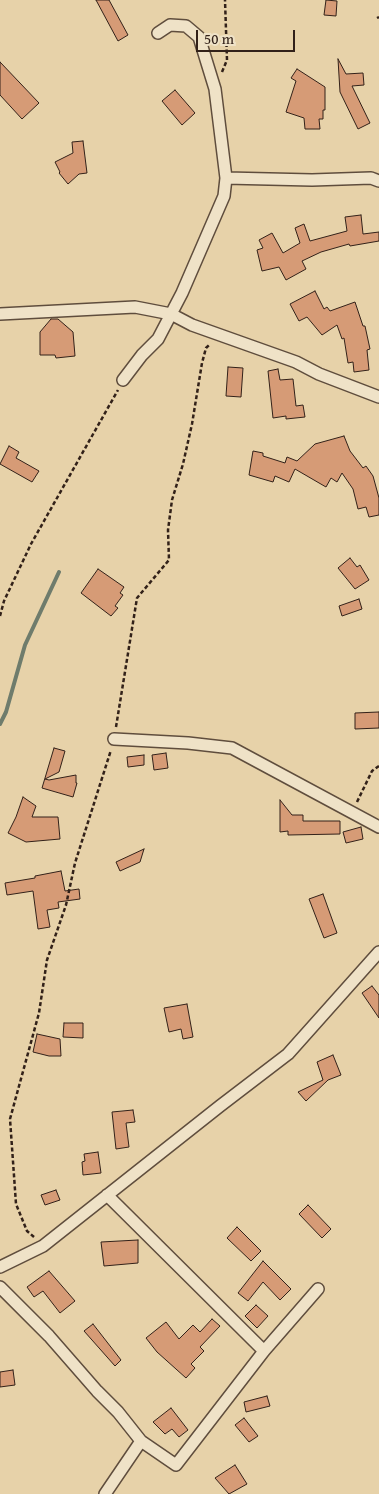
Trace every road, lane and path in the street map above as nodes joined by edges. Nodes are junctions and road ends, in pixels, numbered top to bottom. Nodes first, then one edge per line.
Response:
1 (225, 0) edge
2 (158, 33) dead end
3 (215, 89) junction
4 (226, 178) junction
5 (379, 181) edge
6 (0, 314) edge
7 (171, 314) junction
8 (218, 334) junction
9 (123, 380) joint
10 (379, 397) edge
11 (0, 616) edge
12 (114, 739) junction
13 (379, 766) edge
14 (352, 812) junction
15 (379, 827) edge
16 (379, 952) edge
17 (107, 1196) junction
18 (44, 1246) junction
19 (0, 1267) edge
20 (0, 1287) edge
21 (318, 1289) dead end
22 (264, 1351) junction
23 (141, 1441) junction
24 (105, 1494) edge

1 - 3 path
2 - 3 street
3 - 4 street
4 - 5 street
4 - 7 street
6 - 7 street
7 - 8 street
7 - 9 street
8 - 10 street
8 - 12 path
9 - 11 path
12 - 14 street
12 - 18 path
13 - 14 path
14 - 15 street
16 - 17 street
17 - 18 street
17 - 22 street
18 - 19 street
20 - 23 street
21 - 22 street
22 - 23 street
23 - 24 street

